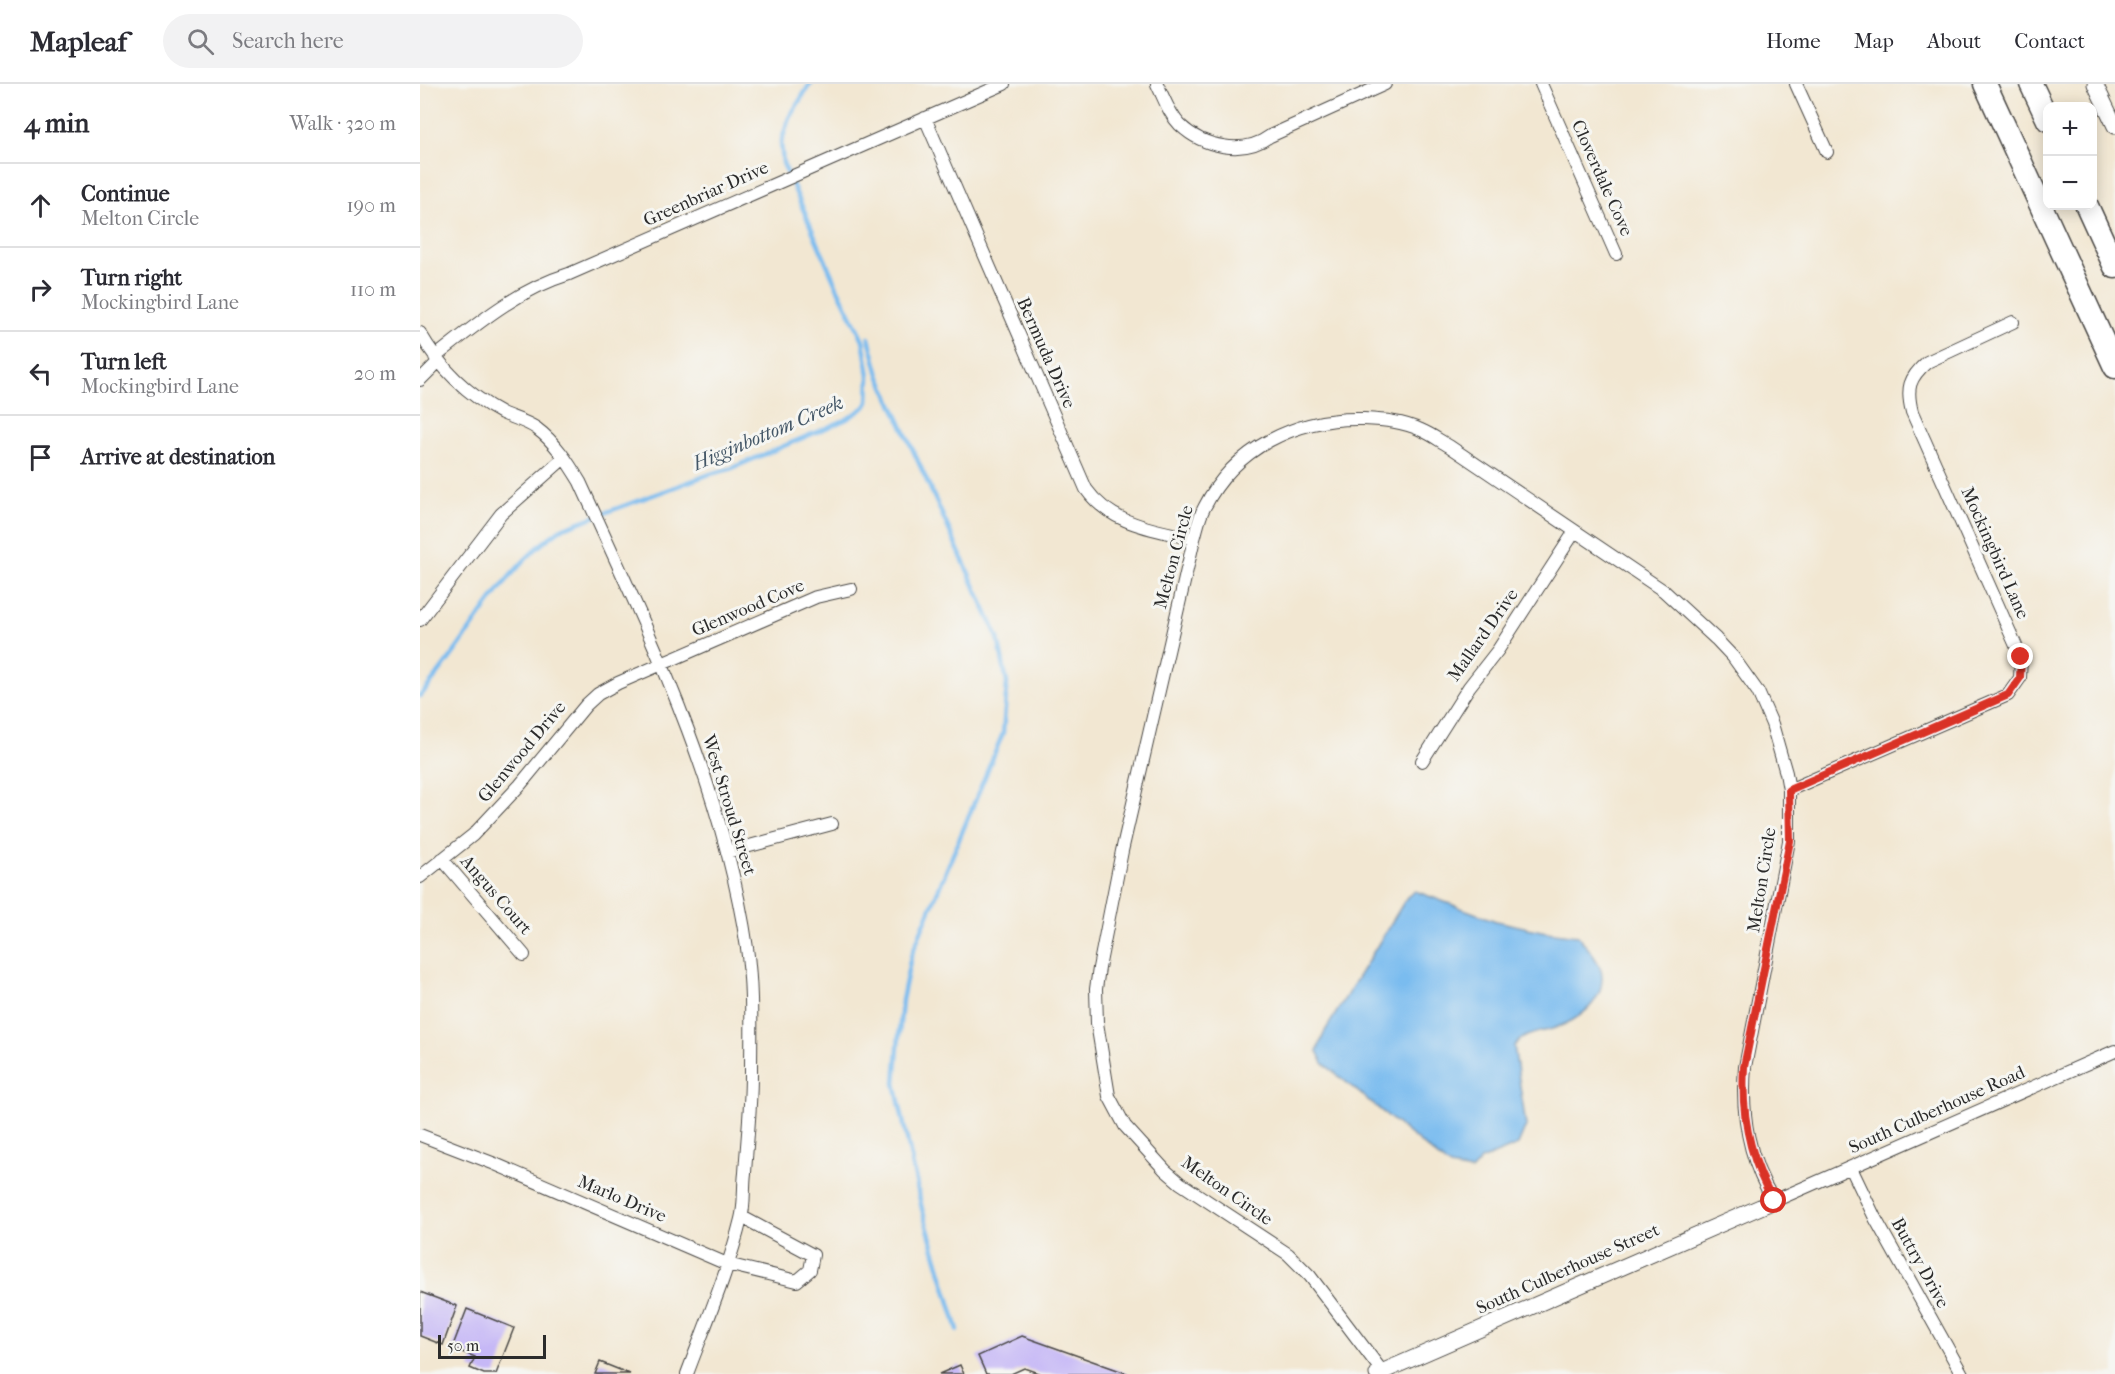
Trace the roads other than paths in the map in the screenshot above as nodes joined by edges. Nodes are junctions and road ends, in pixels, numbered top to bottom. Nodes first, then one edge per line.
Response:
1 (1004, 84) edge
2 (1157, 84) edge
3 (1385, 84) edge
4 (1541, 84) edge
5 (1796, 84) edge
6 (1985, 84) edge
7 (2031, 84) edge
8 (2095, 84) edge
9 (2043, 109) edge
10 (925, 118) junction
11 (2115, 126) edge
12 (1827, 152) dead end
13 (2089, 210) edge
14 (1616, 254) dead end
15 (2115, 267) edge
16 (2013, 322) dead end
17 (420, 333) edge
18 (437, 359) junction
19 (2115, 367) edge
20 (420, 380) edge
21 (564, 458) junction
22 (1575, 531) junction
23 (1194, 539) junction
24 (851, 589) dead end
25 (420, 620) edge
26 (661, 665) junction
27 (1422, 761) dead end
28 (1789, 790) junction
29 (832, 824) dead end
30 (727, 852) junction
31 (442, 859) junction
32 (420, 877) edge
33 (524, 955) dead end
34 (2115, 1051) edge
35 (420, 1135) edge
36 (1851, 1168) junction
37 (1774, 1201) junction
38 (742, 1217) junction
39 (727, 1264) junction
40 (1381, 1373) edge
41 (687, 1374) edge
42 (1962, 1374) edge

1 - 10 street, Greenbriar Drive
2 - 3 street
4 - 14 street, Cloverdale Cove
5 - 12 street
6 - 19 highway
7 - 9 highway
8 - 11 street
10 - 18 street, Greenbriar Drive
10 - 23 street, Bermuda Drive
13 - 15 highway
16 - 28 street, Mockingbird Lane
17 - 18 street, West Stroud Street
18 - 20 street, Greenbriar Drive
18 - 21 street, West Stroud Street
21 - 25 street
21 - 26 street, West Stroud Street
22 - 23 street, Melton Circle
22 - 27 street, Mallard Drive
22 - 28 street, Melton Circle
23 - 40 street, Melton Circle
24 - 26 street, Glenwood Cove
26 - 30 street, West Stroud Street
26 - 31 street, Glenwood Drive
28 - 37 street, Melton Circle
29 - 30 street
30 - 38 street, West Stroud Street
31 - 32 street, Glenwood Drive
31 - 33 street, Angus Court
34 - 36 street, South Culberhouse Road
35 - 39 street, Marlo Drive
36 - 37 street, South Culberhouse Road
36 - 42 street, Buttry Drive
37 - 40 street, South Culberhouse Street
38 - 39 street, West Stroud Street
38 - 39 street, Marlo Drive
39 - 41 street, West Stroud Street

